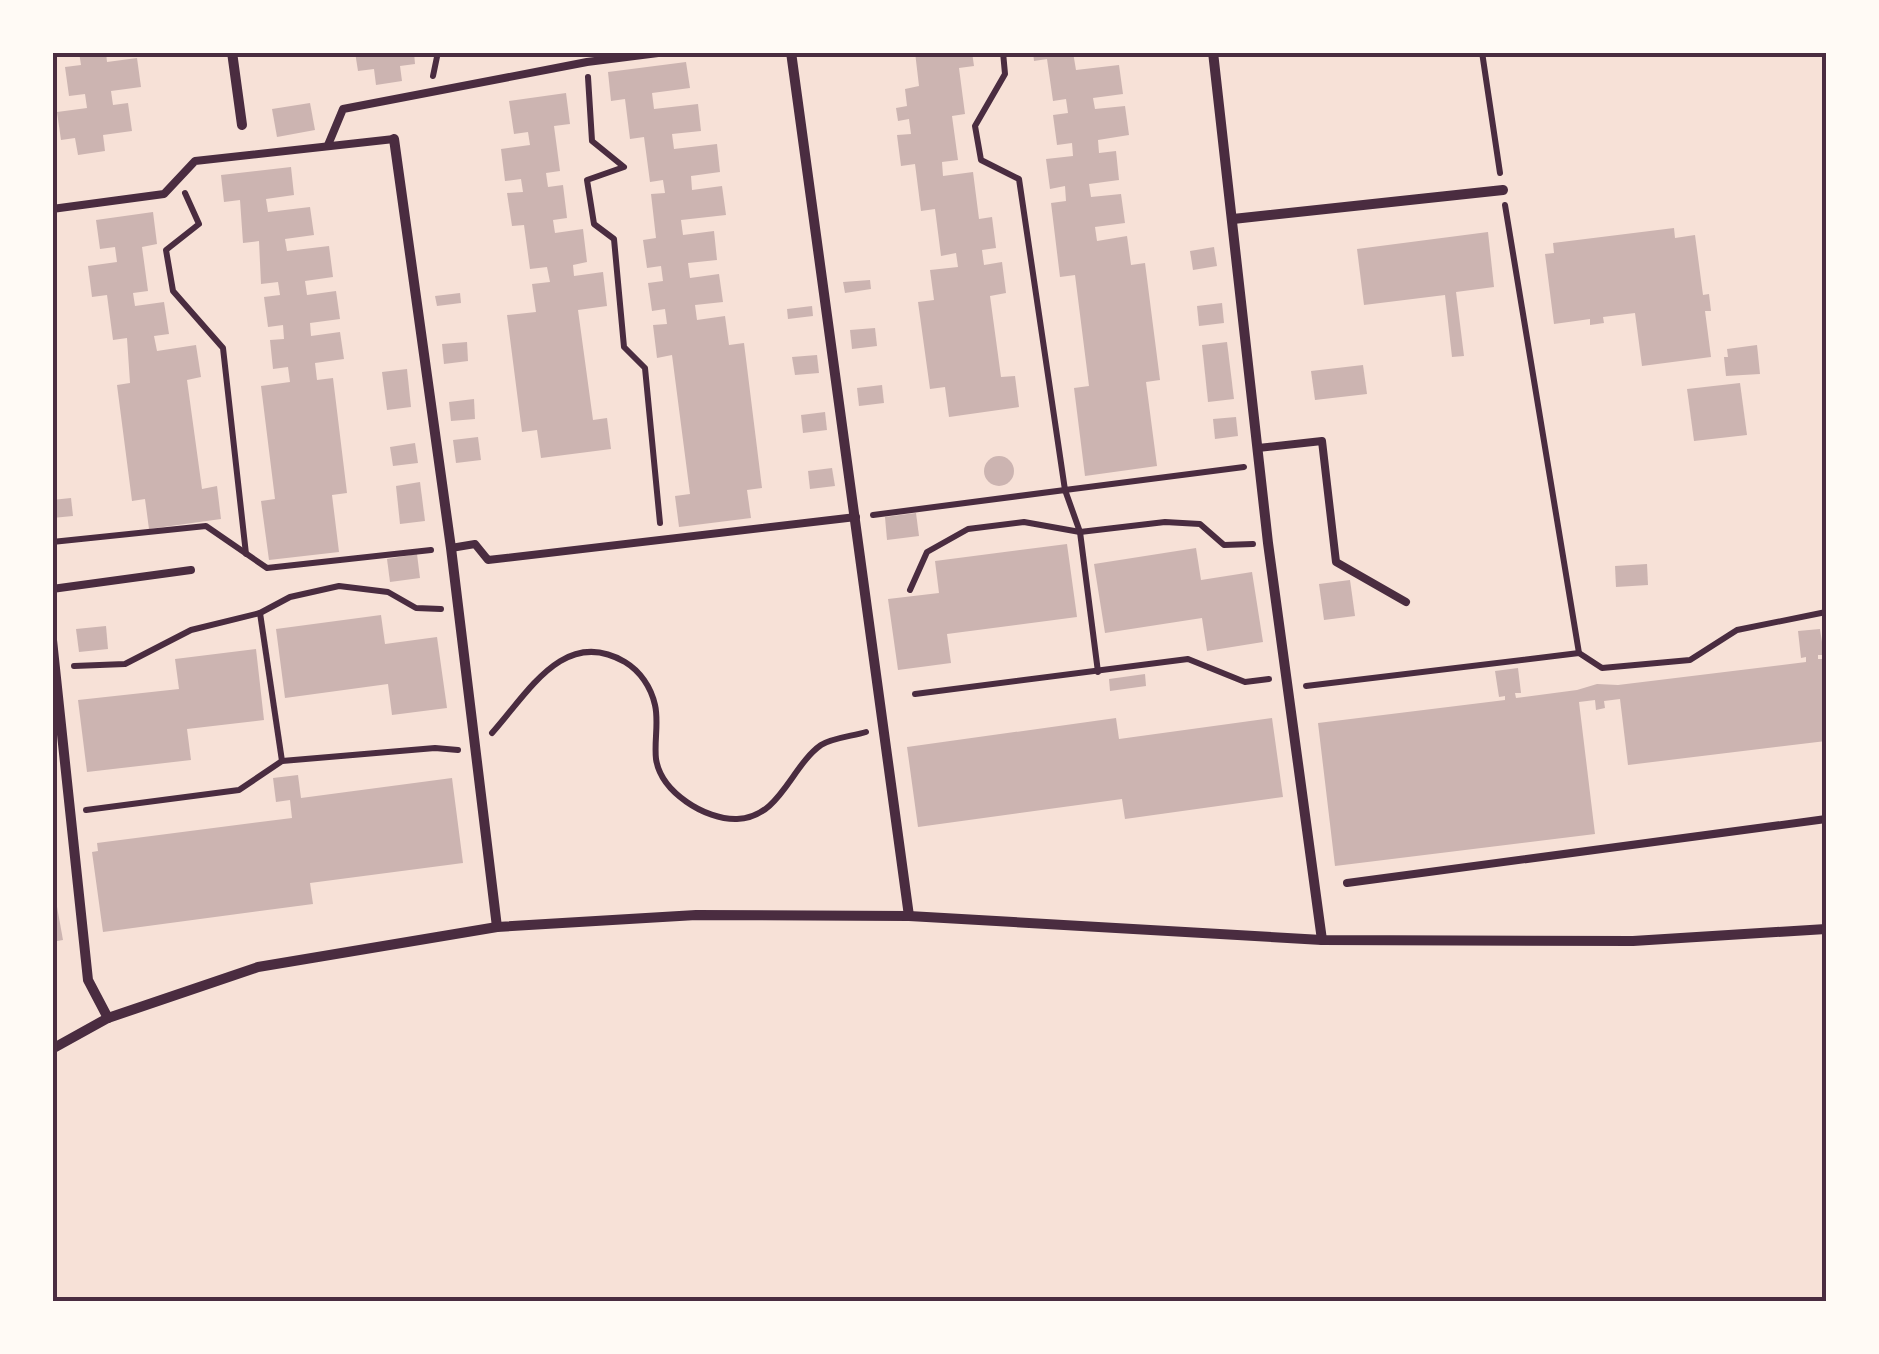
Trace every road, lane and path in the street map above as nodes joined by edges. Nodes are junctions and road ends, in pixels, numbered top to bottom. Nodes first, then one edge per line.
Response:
1 (232, 52) edge
2 (666, 52) edge
3 (791, 52) edge
4 (1003, 52) edge
5 (1213, 52) edge
6 (1482, 52) edge
7 (587, 62) junction
8 (242, 125) dead end
9 (394, 140) joint
10 (328, 146) junction
11 (178, 178) junction
12 (1502, 190) junction
13 (52, 210) edge
14 (1233, 219) junction
15 (1258, 448) junction
16 (1260, 465) junction
17 (1066, 490) junction
18 (856, 517) junction
19 (1080, 532) junction
20 (662, 539) junction
21 (52, 542) edge
22 (1268, 543) junction
23 (451, 548) junction
24 (246, 554) junction
25 (191, 570) dead end
26 (52, 589) edge
27 (910, 590) dead end
28 (1406, 602) dead end
29 (458, 609) junction
30 (1826, 612) edge
31 (260, 614) junction
32 (52, 640) edge
33 (1579, 653) junction
34 (56, 667) junction
35 (1098, 672) junction
36 (1267, 679) dead end
37 (1311, 688) dead end
38 (914, 694) dead end
39 (884, 727) junction
40 (476, 751) junction
41 (282, 761) junction
42 (85, 810) dead end
43 (1826, 819) edge
44 (1346, 883) dead end
45 (909, 916) junction
46 (498, 928) junction
47 (1826, 929) edge
48 (1322, 940) junction
49 (108, 1018) junction
50 (52, 1049) edge

1 - 8 street
2 - 7 lane
3 - 18 street
4 - 17 path
5 - 14 street
6 - 12 path
7 - 10 lane
7 - 20 path
9 - 10 lane
9 - 23 street
10 - 11 lane
11 - 13 lane
11 - 24 path
12 - 14 street
12 - 33 path
14 - 15 street
15 - 16 street
15 - 28 lane
16 - 17 path
16 - 22 street
17 - 18 path
17 - 19 path
18 - 20 lane
18 - 39 street
19 - 22 path
19 - 27 path
19 - 35 path
20 - 23 lane
21 - 24 path
22 - 48 street
23 - 24 path
23 - 29 street
25 - 26 lane
29 - 31 path
29 - 40 street
30 - 33 path
31 - 34 path
31 - 41 path
32 - 34 street
33 - 37 path
34 - 49 street
35 - 36 path
35 - 38 path
39 - 40 path
39 - 45 street
40 - 41 path
40 - 46 street
41 - 42 path
43 - 44 lane
45 - 46 street
45 - 48 street
46 - 49 street
47 - 48 street
49 - 50 street

